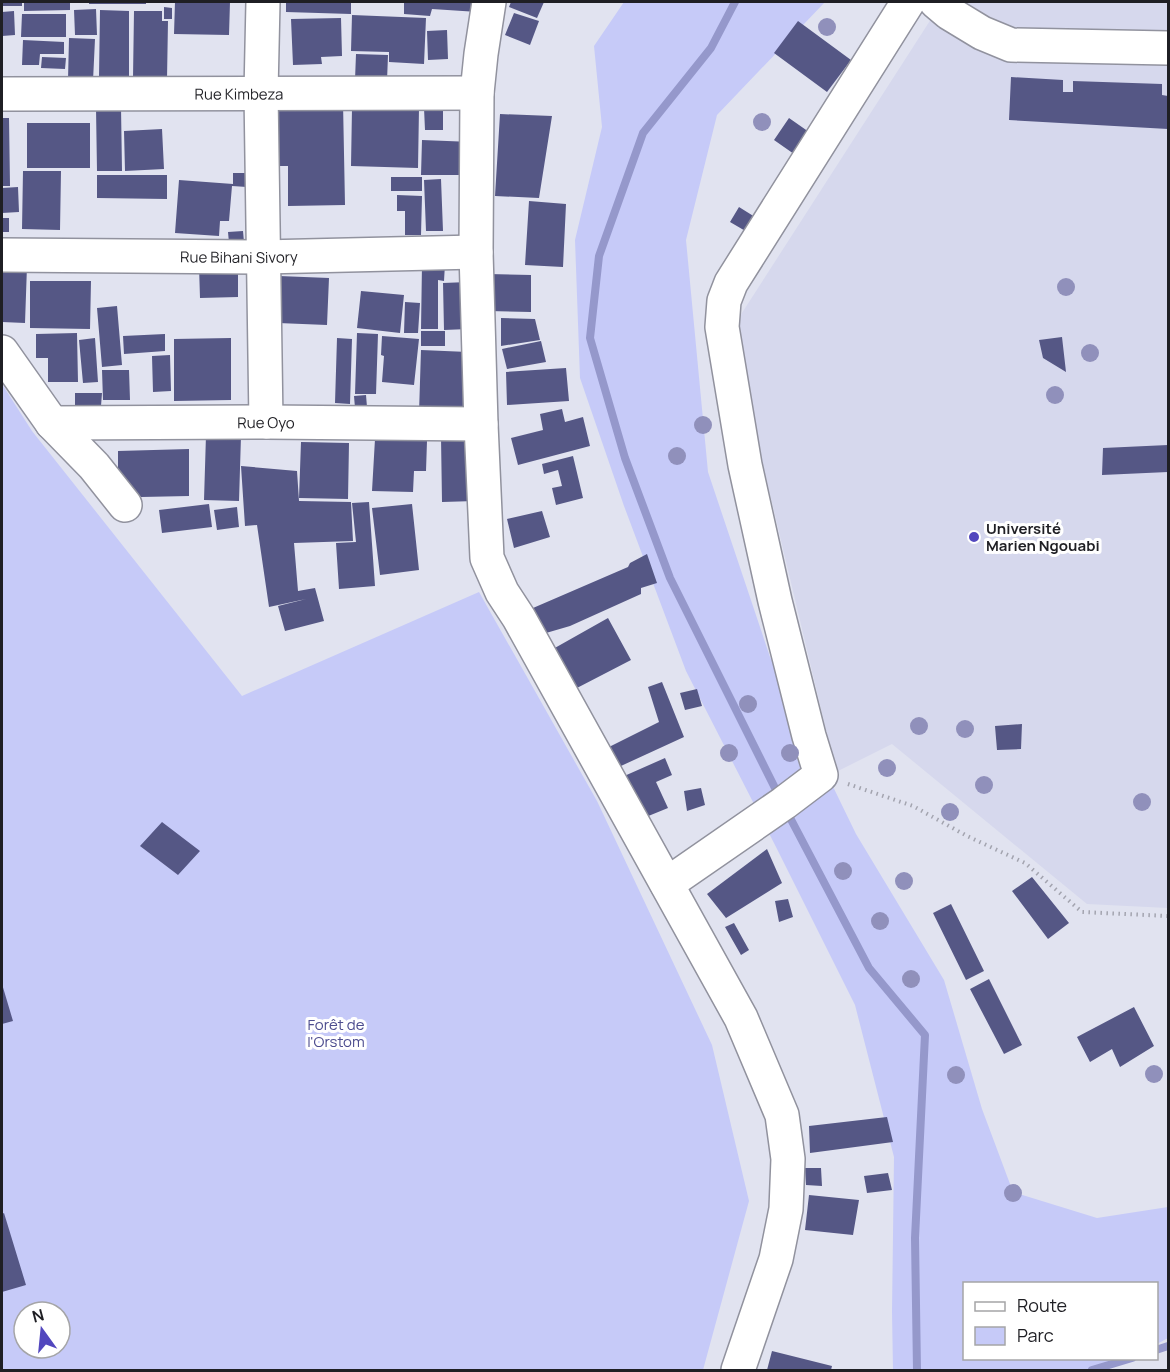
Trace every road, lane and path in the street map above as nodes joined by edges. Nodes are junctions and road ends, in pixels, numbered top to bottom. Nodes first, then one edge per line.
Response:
1 (263, 2) edge
2 (489, 2) edge
3 (908, 2) edge
4 (936, 2) edge
5 (1168, 48) edge
6 (261, 92) junction
7 (477, 93) junction
8 (2, 94) edge
9 (476, 252) junction
10 (2, 255) edge
11 (263, 257) junction
12 (2, 352) edge
13 (266, 422) junction
14 (52, 423) junction
15 (481, 424) junction
16 (125, 505) dead end
17 (821, 775) junction
18 (667, 884) junction
19 (1168, 916) edge
20 (738, 1371) edge

1 - 6 street
2 - 7 street
3 - 17 street
4 - 5 street
6 - 7 street, Rue Kimbeza
6 - 8 street, Rue Kimbeza
6 - 11 street
7 - 9 street
9 - 11 street, Rue Bihani Sivory
9 - 15 street
10 - 11 street, Rue Bihani Sivory
11 - 13 street
12 - 14 street
13 - 14 street, Rue Oyo
13 - 15 street, Rue Oyo
14 - 16 street
15 - 18 street
17 - 18 street
17 - 19 path
18 - 20 street

